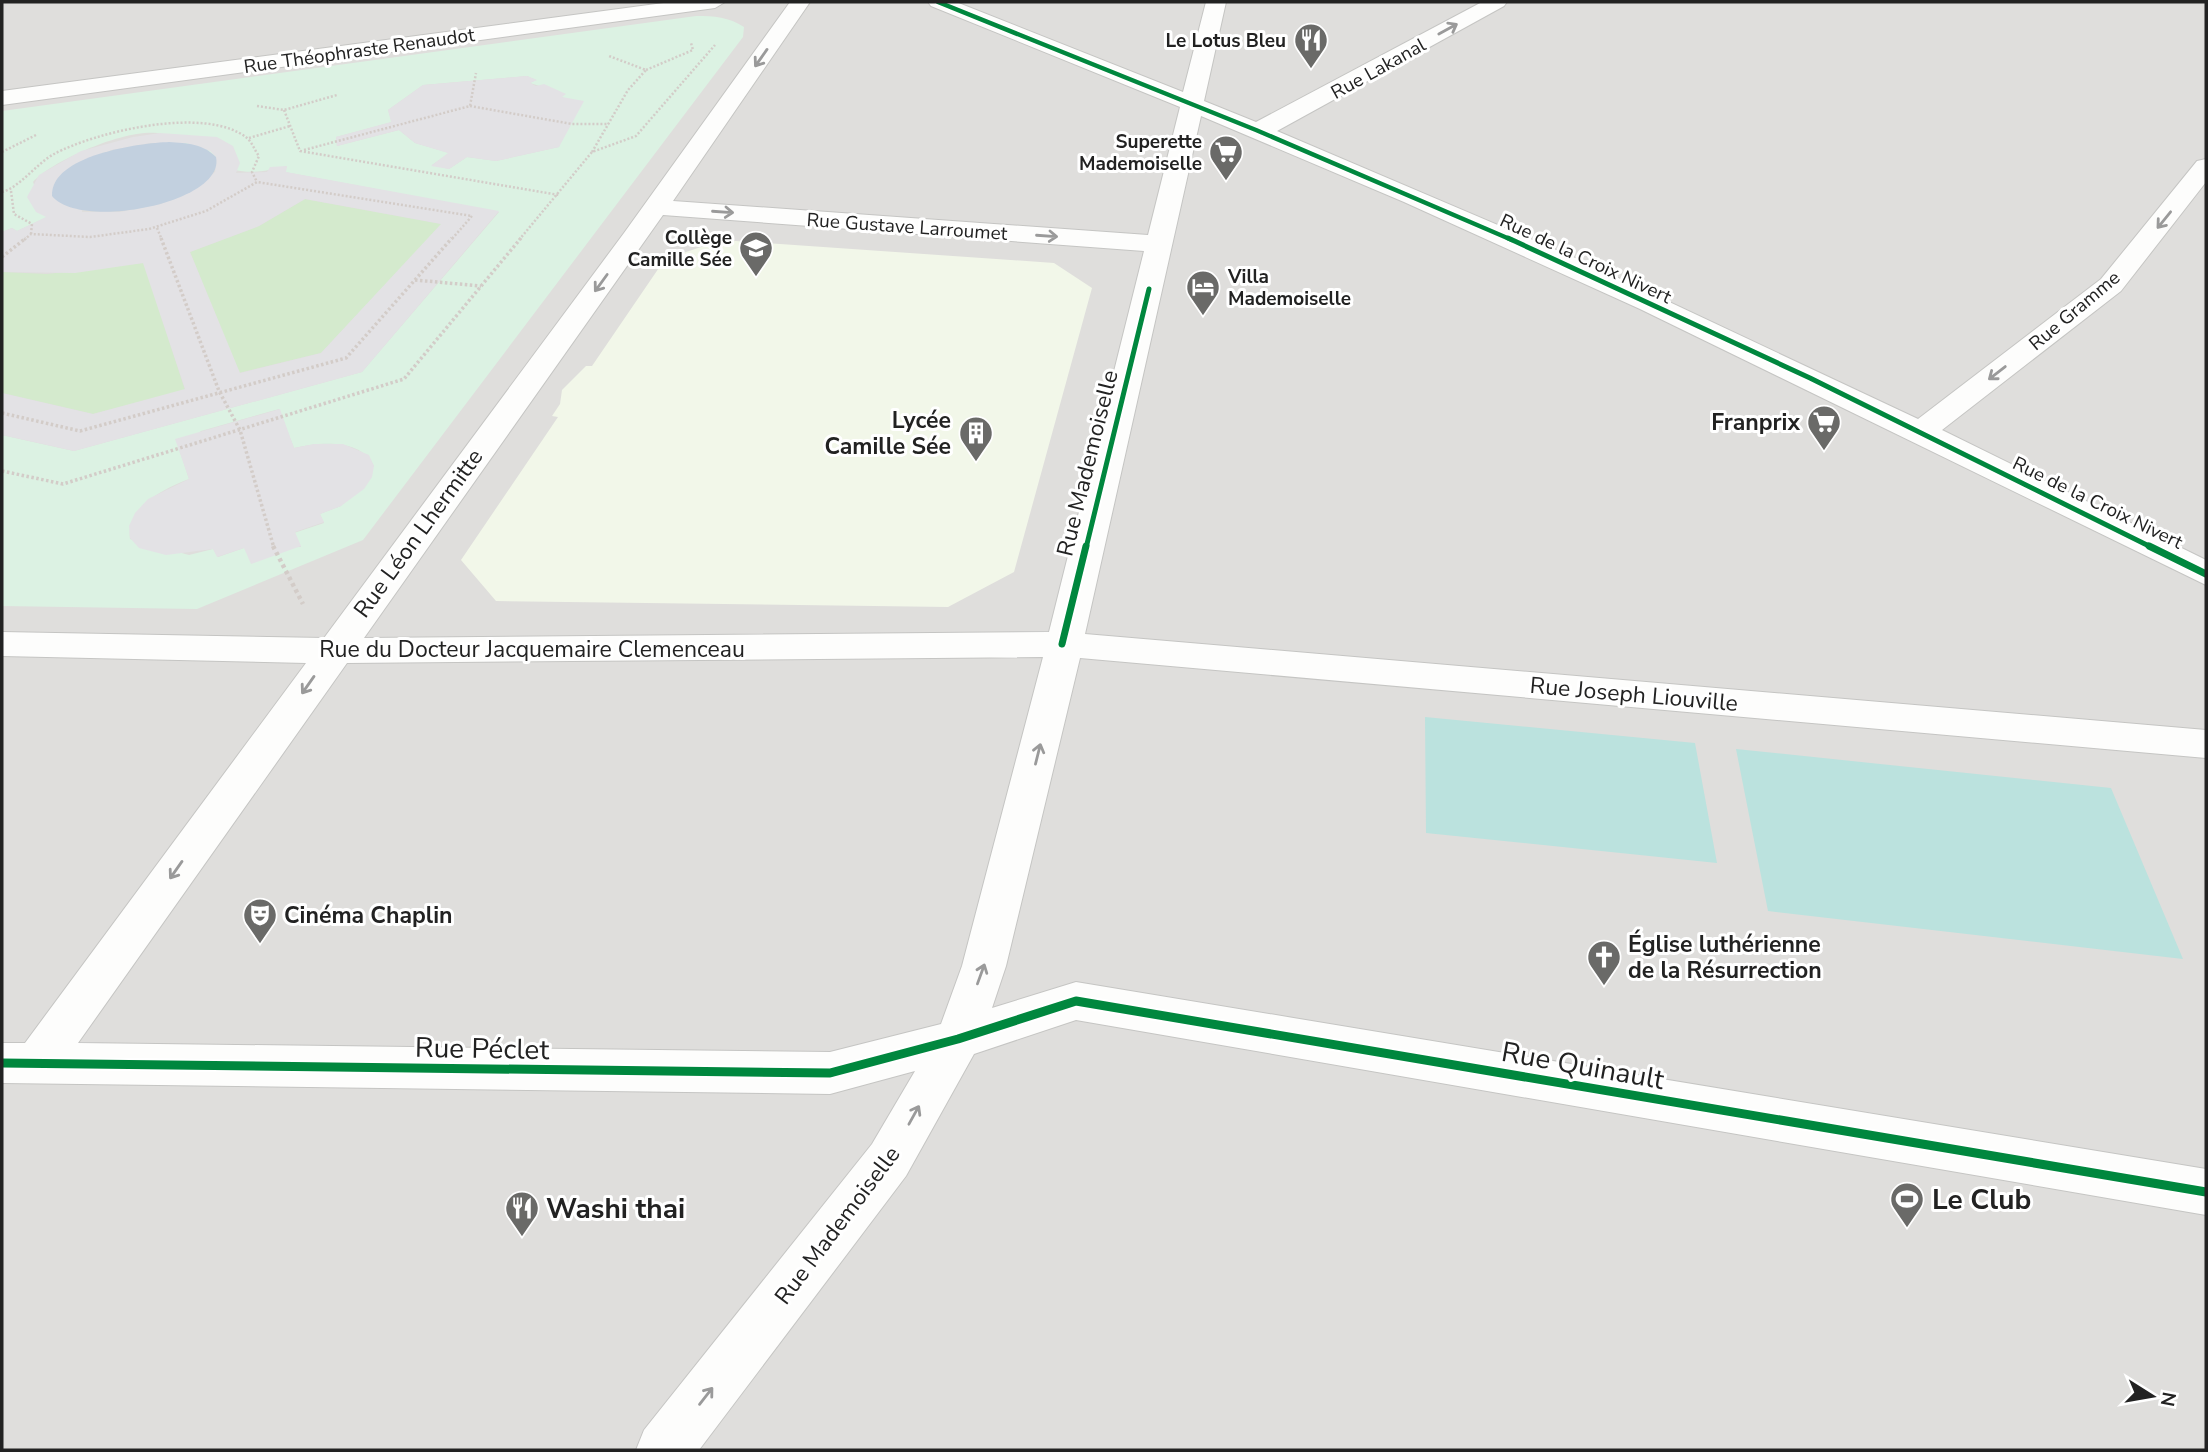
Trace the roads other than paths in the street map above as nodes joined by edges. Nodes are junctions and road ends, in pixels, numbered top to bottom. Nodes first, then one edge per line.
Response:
1 (715, 2) edge
2 (800, 2) edge
3 (938, 2) edge
4 (1216, 2) edge
5 (1497, 2) edge
6 (2, 98) edge
7 (1193, 103) junction
8 (1257, 130) junction
9 (2206, 166) edge
10 (655, 207) junction
11 (1159, 244) junction
12 (1920, 432) junction
13 (2206, 574) edge
14 (2, 644) edge
15 (1062, 645) junction
16 (332, 651) junction
17 (2206, 744) edge
18 (958, 1039) junction
19 (19, 1064) edge
20 (2206, 1192) edge
21 (664, 1450) edge

1 - 6 street, Rue Théophraste Renaudot
2 -> 10 street, Rue Léon Lhermitte
3 - 7 street, Rue de la Croix Nivert
4 - 7 street, Rue Mademoiselle
8 -> 5 street, Rue Lakanal
7 - 8 street, Rue de la Croix Nivert
7 - 11 street, Rue Mademoiselle
8 - 12 street, Rue de la Croix Nivert
9 -> 12 street, Rue Gramme
10 -> 11 street, Rue Gustave Larroumet
10 -> 16 street, Rue Léon Lhermitte
11 - 15 street, Rue Mademoiselle
12 - 13 street, Rue de la Croix Nivert
14 - 16 street, Rue du Docteur Jacquemaire Clemenceau
15 - 16 street, Rue du Docteur Jacquemaire Clemenceau
15 - 17 street, Rue Joseph Liouville
18 -> 15 street, Rue Mademoiselle
16 -> 19 street, Rue Léon Lhermitte
18 - 19 street, Rue Péclet
18 - 20 street, Rue Quinault
21 -> 18 street, Rue Mademoiselle

